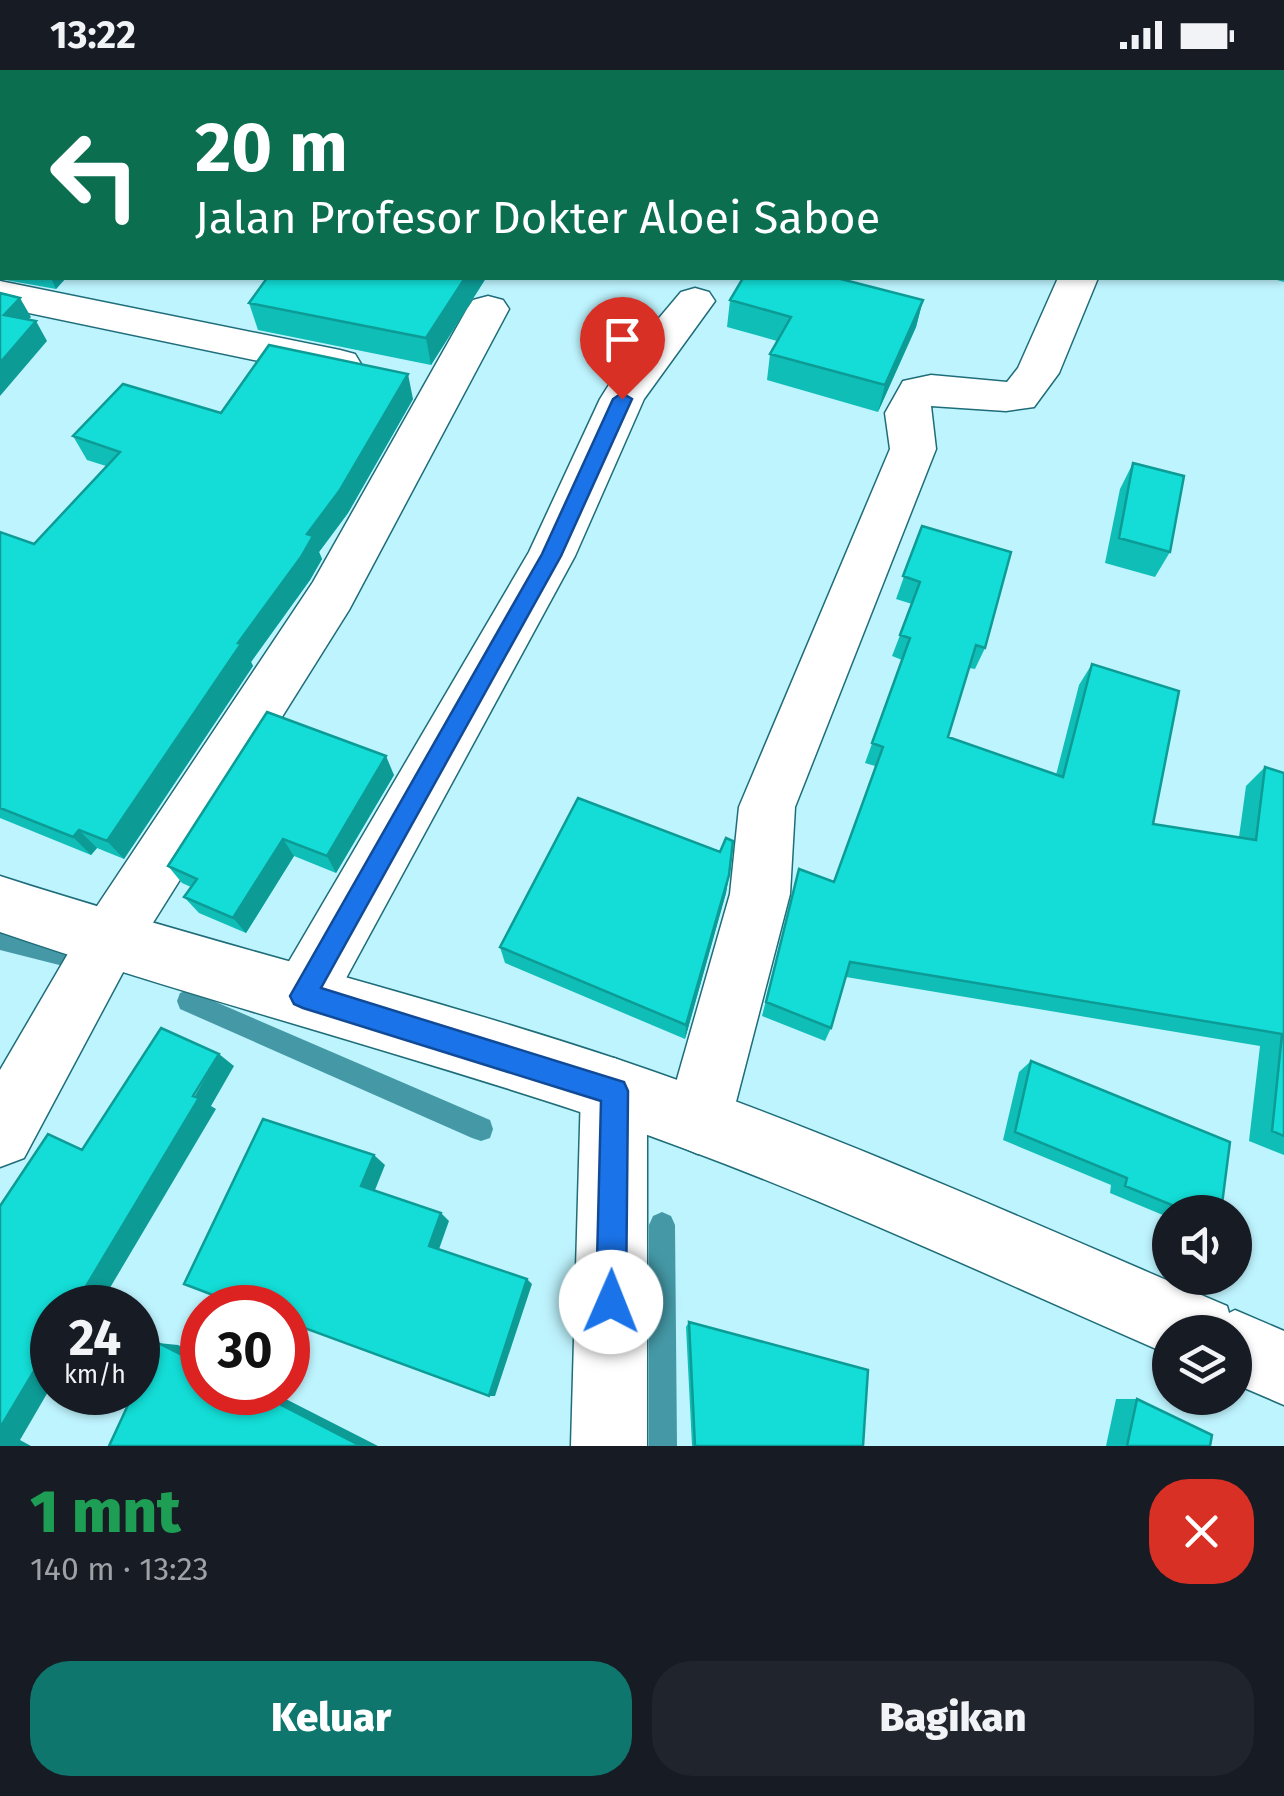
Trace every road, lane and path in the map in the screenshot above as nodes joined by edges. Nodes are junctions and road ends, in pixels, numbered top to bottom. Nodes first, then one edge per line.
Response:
1 (1077, 280) edge
2 (0, 294) edge
3 (695, 301) dead end
4 (488, 308) dead end
5 (409, 379) junction
6 (0, 904) edge
7 (108, 942) junction
8 (303, 996) junction
9 (614, 1091) junction
10 (698, 1122) junction
11 (0, 1134) edge
12 (1160, 1315) edge
13 (1252, 1354) edge
14 (1284, 1368) edge
15 (608, 1446) edge

1 - 10 street
2 - 5 street
3 - 8 street
4 - 5 street
5 - 7 street
6 - 7 street
7 - 8 street
7 - 11 street
8 - 9 street
9 - 10 street
9 - 15 street
10 - 12 street
13 - 14 street

